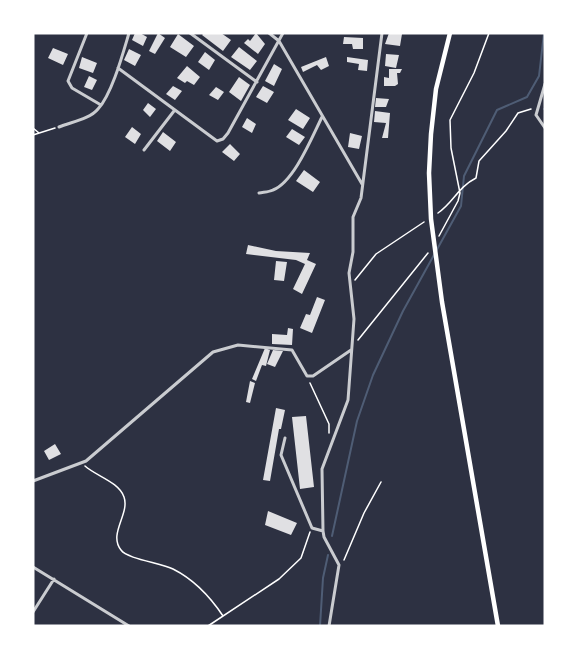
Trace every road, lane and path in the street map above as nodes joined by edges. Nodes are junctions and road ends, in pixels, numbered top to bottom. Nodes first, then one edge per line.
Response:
1 (87, 33) edge
2 (129, 33) edge
3 (190, 33) edge
4 (269, 33) edge
5 (283, 33) edge
6 (382, 33) edge
7 (450, 33) edge
8 (489, 33) edge
9 (279, 41) junction
10 (118, 68) junction
11 (257, 82) junction
12 (545, 84) edge
13 (101, 105) junction
14 (538, 106) junction
15 (174, 111) junction
16 (322, 117) junction
17 (59, 127) joint
18 (33, 128) edge
19 (545, 128) edge
20 (40, 133) junction
21 (33, 135) edge
22 (144, 150) dead end
23 (363, 186) junction
24 (459, 190) junction
25 (259, 193) dead end
26 (434, 215) dead end
27 (424, 221) dead end
28 (438, 239) dead end
29 (428, 253) dead end
30 (350, 284) junction
31 (351, 350) junction
32 (307, 376) junction
33 (329, 434) dead end
34 (285, 438) dead end
35 (81, 463) junction
36 (33, 481) edge
37 (381, 482) dead end
38 (312, 528) junction
39 (323, 531) junction
40 (339, 565) junction
41 (33, 567) edge
42 (54, 579) junction
43 (33, 612) edge
44 (224, 616) junction
45 (129, 626) edge
46 (208, 626) edge
47 (329, 626) edge
48 (498, 626) edge

1 - 13 street
2 - 10 street
3 - 11 street
4 - 9 street
5 - 9 street
6 - 23 street
7 - 48 main road
8 - 24 path
9 - 11 street
9 - 16 street
10 - 13 street
10 - 15 street
11 - 15 street
12 - 14 street
13 - 17 street
14 - 19 street
14 - 24 path
15 - 22 street
16 - 23 street
16 - 25 street
17 - 20 path
18 - 20 path
20 - 21 path
23 - 30 street
24 - 26 path
24 - 28 path
27 - 30 path
29 - 31 path
30 - 31 street
31 - 32 street
31 - 39 street
32 - 33 path
32 - 35 street
34 - 38 street
35 - 36 street
35 - 44 path
37 - 40 path
38 - 39 street
38 - 44 path
39 - 40 street
40 - 47 street
41 - 42 street
42 - 43 street
42 - 45 street
44 - 46 path

